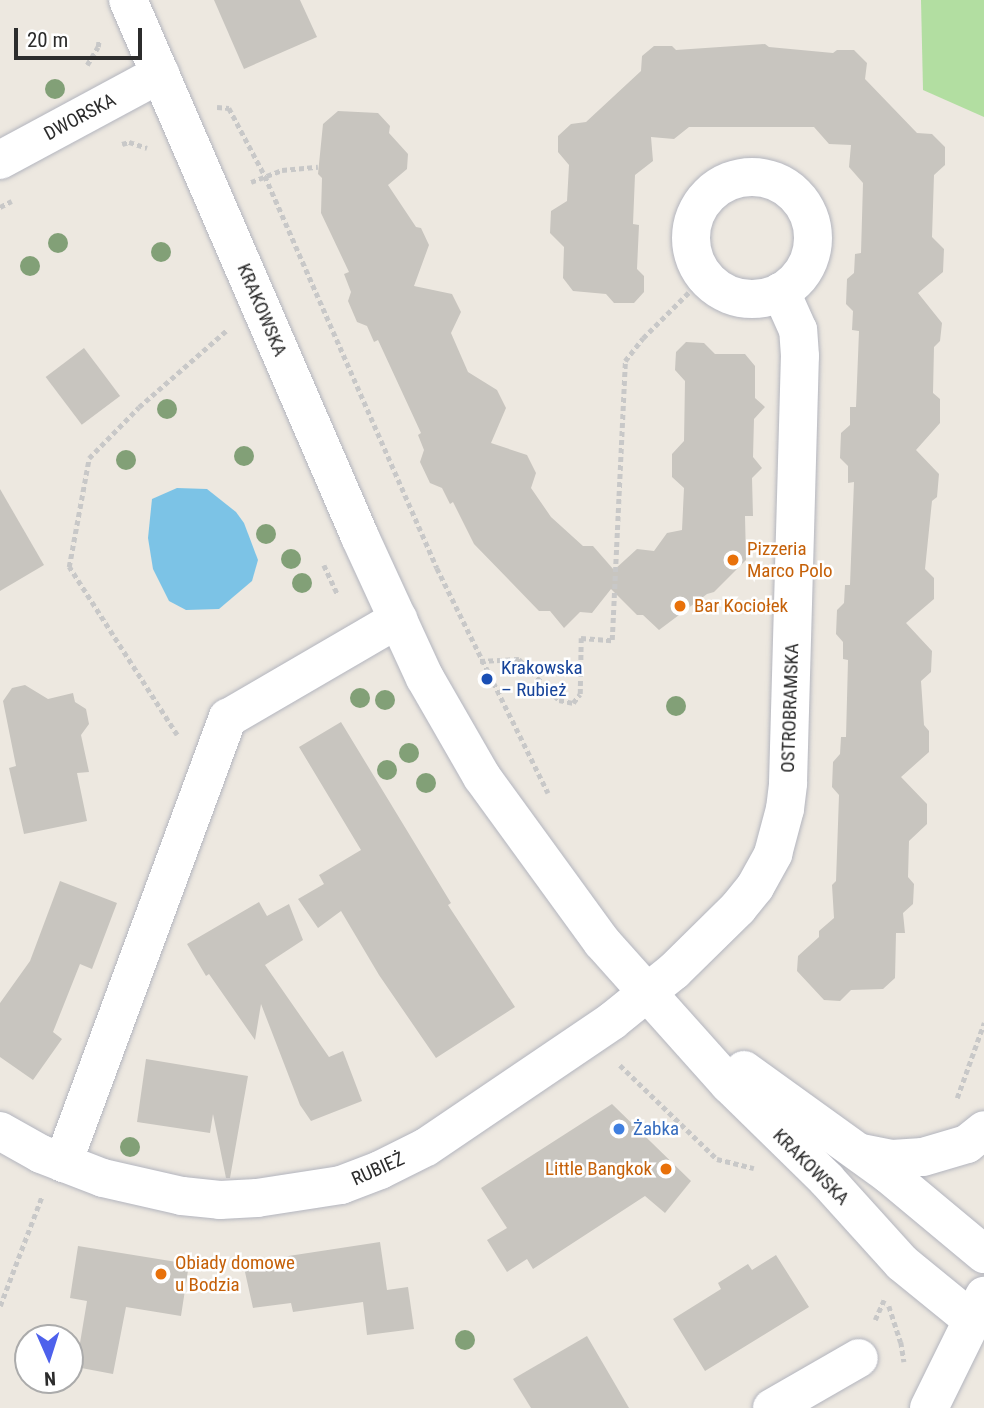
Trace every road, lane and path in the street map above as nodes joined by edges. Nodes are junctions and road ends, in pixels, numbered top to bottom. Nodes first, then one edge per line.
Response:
1 (128, 0) edge
2 (100, 30) dead end
3 (82, 72) dead end
4 (160, 74) junction
5 (204, 105) dead end
6 (0, 160) edge
7 (318, 167) dead end
8 (265, 176) junction
9 (242, 186) dead end
10 (704, 277) junction
11 (781, 292) junction
12 (236, 323) dead end
13 (398, 619) junction
14 (480, 661) junction
15 (206, 779) junction
16 (555, 803) dead end
17 (649, 992) junction
18 (984, 1130) edge
19 (0, 1131) edge
20 (855, 1151) junction
21 (54, 1175) junction
22 (984, 1254) edge
23 (0, 1306) edge
24 (980, 1316) edge
25 (859, 1358) dead end
26 (772, 1408) edge
27 (929, 1408) edge

1 - 4 street, KRAKOWSKA
2 - 3 path
4 - 6 street, DWORSKA
4 - 13 street, KRAKOWSKA
5 - 8 path
7 - 8 path
8 - 9 path
8 - 14 path
10 - 11 street
10 - 11 street
10 - 14 path
11 - 17 street, OSTROBRAMSKA
12 - 15 path
13 - 15 street
13 - 17 street, KRAKOWSKA
14 - 16 path
15 - 21 street
17 - 20 street, KRAKOWSKA
17 - 21 street, RUBIEŻ
17 - 24 street, KRAKOWSKA
18 - 20 street
19 - 21 street, RUBIEŻ
20 - 22 street, KRAKOWSKA
21 - 23 path
24 - 27 street
25 - 26 street

